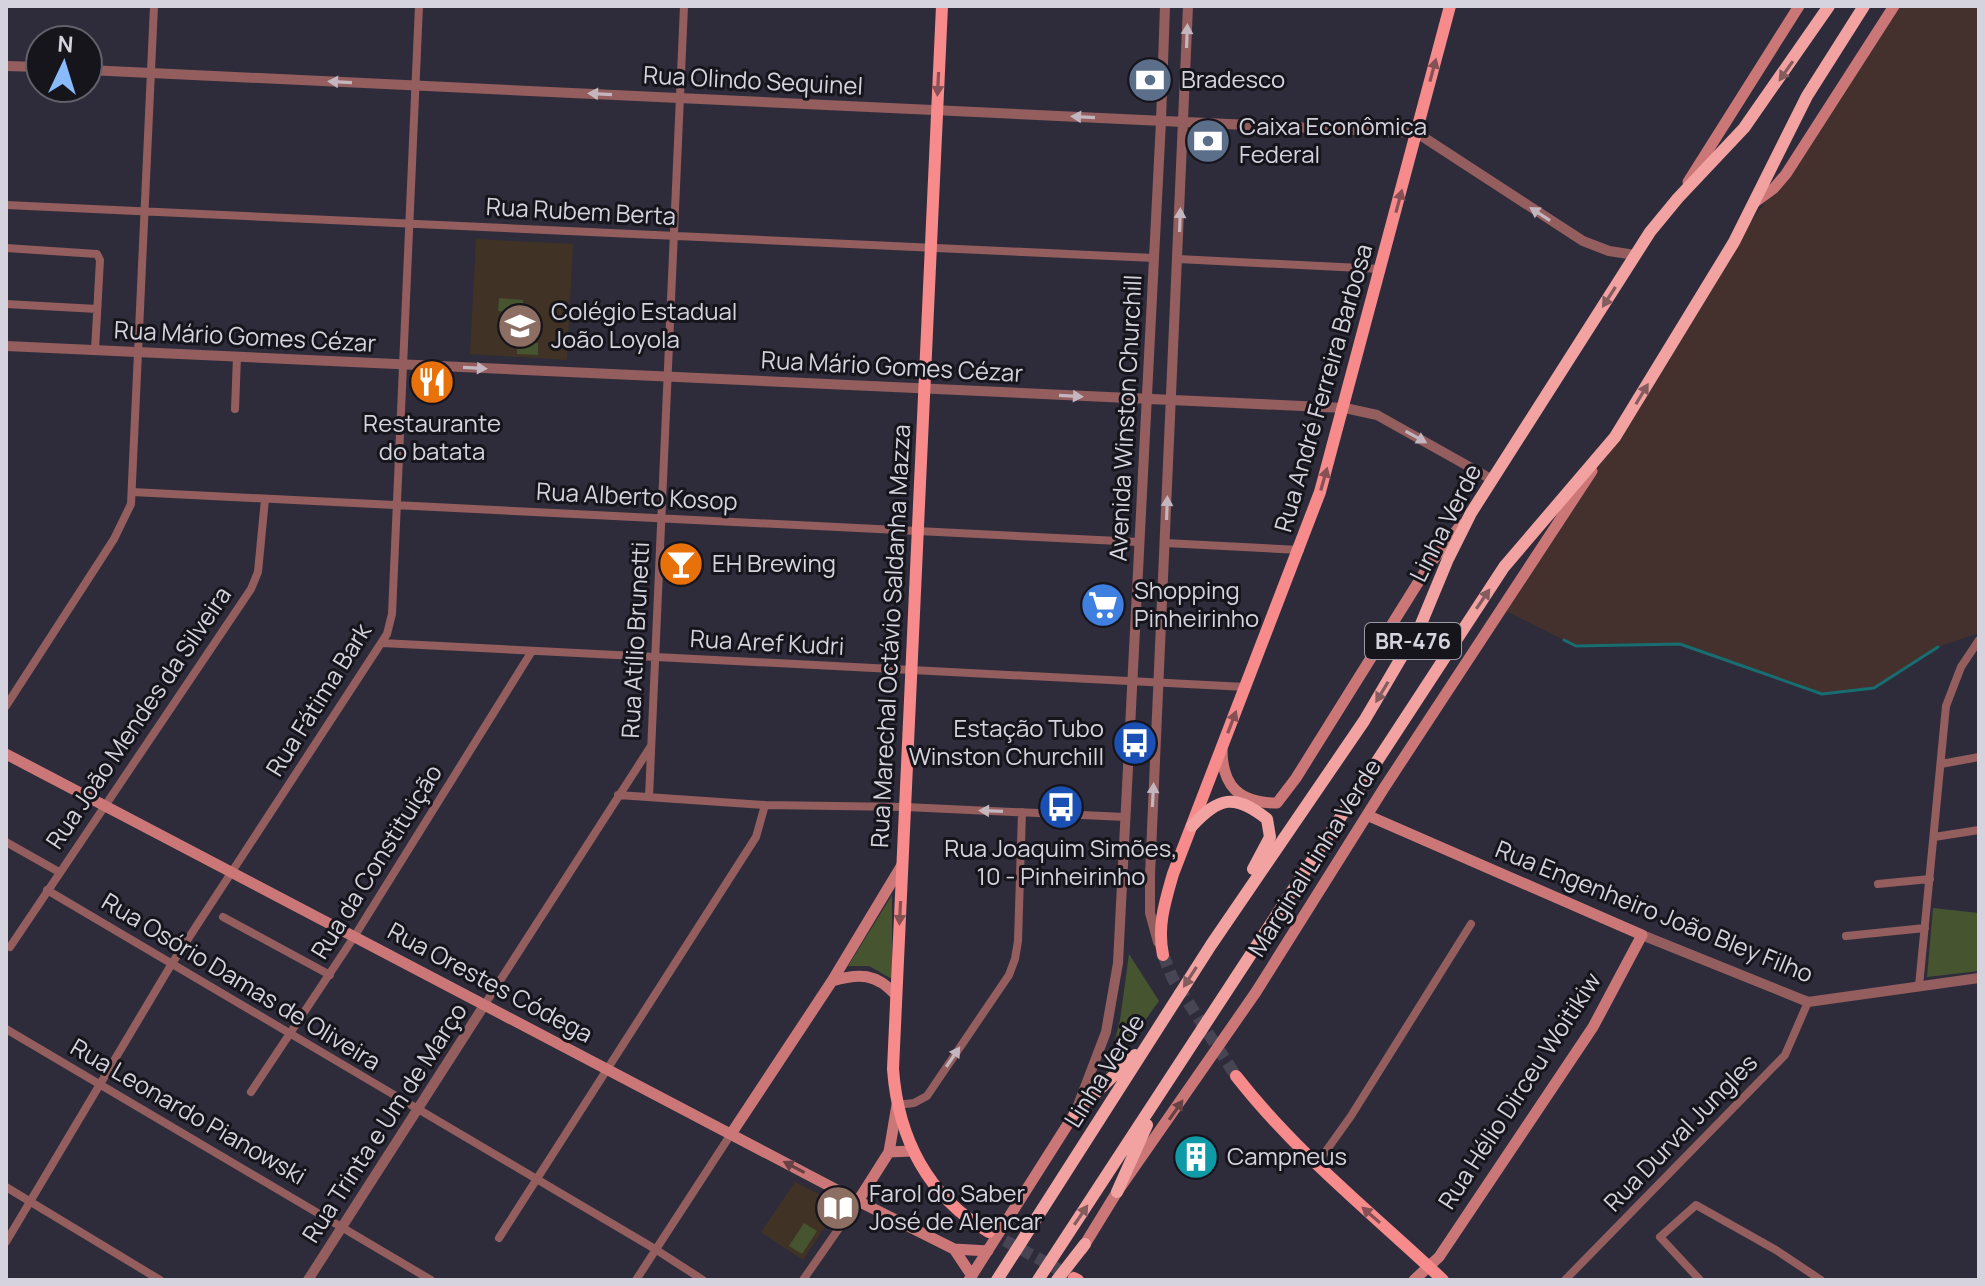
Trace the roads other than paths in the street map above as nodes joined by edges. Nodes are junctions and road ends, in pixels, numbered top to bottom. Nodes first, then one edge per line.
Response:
1 (154, 6) edge
2 (419, 6) edge
3 (684, 6) edge
4 (942, 6) edge
5 (1165, 6) edge
6 (1188, 6) edge
7 (1450, 6) edge
8 (1799, 6) edge
9 (1829, 6) edge
10 (1864, 6) edge
11 (1894, 6) edge
12 (104, 71) edge
13 (151, 73) junction
14 (415, 85) junction
15 (680, 98) junction
16 (937, 110) junction
17 (1161, 121) junction
18 (1184, 122) junction
19 (1417, 133) junction
20 (1678, 198) junction
21 (1755, 202) junction
22 (6, 205) edge
23 (145, 212) junction
24 (409, 224) junction
25 (674, 236) junction
26 (931, 247) junction
27 (6, 248) edge
28 (1635, 255) junction
29 (1154, 258) junction
30 (1178, 259) junction
31 (1381, 269) junction
32 (6, 304) edge
33 (97, 309) junction
34 (6, 346) edge
35 (95, 350) junction
36 (138, 352) junction
37 (237, 357) junction
38 (403, 364) junction
39 (667, 377) junction
40 (924, 389) junction
41 (1147, 400) junction
42 (1171, 401) junction
43 (1345, 408) junction
44 (235, 409) dead end
45 (1600, 457) junction
46 (1491, 479) junction
47 (132, 492) junction
48 (265, 499) junction
49 (396, 505) junction
50 (1471, 513) junction
51 (661, 518) junction
52 (917, 531) junction
53 (1139, 542) junction
54 (1165, 543) junction
55 (1300, 550) junction
56 (1979, 640) edge
57 (382, 643) junction
58 (532, 651) junction
59 (655, 657) junction
60 (911, 670) junction
61 (1132, 681) junction
62 (1159, 682) junction
63 (1246, 687) junction
64 (6, 706) edge
65 (651, 746) junction
66 (1222, 749) junction
67 (6, 754) edge
68 (1977, 756) edge
69 (1941, 764) junction
70 (618, 795) junction
71 (649, 797) junction
72 (104, 805) junction
73 (765, 805) junction
74 (905, 807) junction
75 (1022, 812) junction
76 (1369, 816) junction
77 (1125, 817) junction
78 (1192, 826) junction
79 (1979, 830) edge
80 (1934, 837) junction
81 (6, 842) edge
82 (902, 865) junction
83 (59, 872) junction
84 (232, 873) junction
85 (1930, 879) junction
86 (1878, 884) dead end
87 (47, 890) junction
88 (223, 917) dead end
89 (1471, 924) dead end
90 (1925, 928) junction
91 (1642, 935) junction
92 (1846, 936) dead end
93 (354, 937) junction
94 (1211, 945) junction
95 (10, 947) dead end
96 (1163, 955) joint
97 (171, 965) junction
98 (330, 975) junction
99 (1979, 978) edge
100 (832, 981) junction
101 (1919, 986) junction
102 (896, 995) junction
103 (1808, 1002) junction
104 (485, 1004) junction
105 (6, 1029) edge
106 (290, 1035) junction
107 (1149, 1041) junction
108 (608, 1069) junction
109 (1236, 1076) tunnel mouth
110 (100, 1084) junction
111 (251, 1092) dead end
112 (1162, 1092) junction
113 (897, 1105) junction
114 (417, 1109) junction
115 (1075, 1113) junction
116 (731, 1134) junction
117 (912, 1151) junction
118 (889, 1152) junction
119 (1316, 1165) junction
120 (537, 1179) junction
121 (6, 1187) edge
122 (1117, 1192) junction
123 (858, 1201) junction
124 (30, 1202) junction
125 (342, 1225) junction
126 (989, 1232) tunnel mouth
127 (499, 1238) dead end
128 (6, 1242) edge
129 (1085, 1244) joint
130 (655, 1249) junction
131 (954, 1249) junction
132 (988, 1251) junction
133 (1429, 1267) junction
134 (971, 1278) edge
135 (1068, 1279) edge
136 (160, 1280) edge
137 (308, 1280) edge
138 (431, 1280) edge
139 (636, 1280) edge
140 (703, 1280) edge
141 (803, 1280) edge
142 (997, 1280) edge
143 (1038, 1280) edge
144 (1414, 1280) edge
145 (1443, 1280) edge
146 (1565, 1280) edge
147 (1700, 1280) edge
148 (1821, 1280) edge

1 - 13 street
2 - 14 street, Rua Fátima Bark
3 - 15 street, Rua Atílio Brunetti
4 -> 16 main road, Rua Marechal Octávio Saldanha Mazza
5 - 17 street, Avenida Winston Churchill
18 -> 6 street, Avenida Winston Churchill
19 -> 7 main road, Rua André Ferreira Barbosa
8 - 20 main road
9 -> 20 highway, Linha Verde / BR-476
10 - 21 highway, BR-476
11 - 21 main road
12 - 13 street, Rua Olindo Sequinel
14 -> 13 street, Rua Olindo Sequinel
13 - 23 street
15 -> 14 street, Rua Olindo Sequinel
14 - 24 street, Rua Fátima Bark
15 - 16 street, Rua Olindo Sequinel
15 - 25 street, Rua Atílio Brunetti
17 -> 16 street, Rua Olindo Sequinel
16 - 26 main road, Rua Marechal Octávio Saldanha Mazza
17 - 18 street, Rua Olindo Sequinel
17 - 29 street, Avenida Winston Churchill
18 - 19 street, Rua Olindo Sequinel
30 -> 18 street, Avenida Winston Churchill
28 -> 19 street
31 -> 19 main road, Rua André Ferreira Barbosa
20 - 28 highway, Linha Verde / BR-476
45 -> 21 highway, BR-476
22 - 23 street, Rua Rubem Berta
23 - 24 street, Rua Rubem Berta
23 - 36 street
24 - 25 street, Rua Rubem Berta
24 - 38 street, Rua Fátima Bark
25 - 26 street, Rua Rubem Berta
25 - 39 street, Rua Atílio Brunetti
26 - 29 street, Rua Rubem Berta
26 - 40 main road, Rua Marechal Octávio Saldanha Mazza
27 - 33 street
28 -> 46 highway, Linha Verde / BR-476
29 - 41 street, Avenida Winston Churchill
30 - 31 street
30 - 42 street, Avenida Winston Churchill
31 - 43 main road, Rua André Ferreira Barbosa
32 - 33 street
33 - 35 street
34 - 35 street, Rua Mário Gomes Cézar
35 - 36 street, Rua Mário Gomes Cézar
36 - 37 street, Rua Mário Gomes Cézar
36 - 47 street
37 - 38 street, Rua Mário Gomes Cézar
37 - 44 street
38 -> 39 street, Rua Mário Gomes Cézar
38 - 49 street, Rua Fátima Bark
39 - 40 street, Rua Mário Gomes Cézar
39 - 51 street, Rua Atílio Brunetti
40 -> 41 street, Rua Mário Gomes Cézar
40 - 52 main road, Rua Marechal Octávio Saldanha Mazza
41 - 42 street, Rua Mário Gomes Cézar
41 - 53 street, Avenida Winston Churchill
42 - 43 street, Rua Mário Gomes Cézar
54 -> 42 street, Avenida Winston Churchill
43 -> 46 street, Rua Mário Gomes Cézar
55 -> 43 main road, Rua André Ferreira Barbosa
45 - 76 main road, Marginal Linha Verde
112 -> 45 highway, BR-476
46 - 50 highway, Linha Verde / BR-476
47 - 48 street, Rua Alberto Kosop
47 - 64 street
48 - 49 street, Rua Alberto Kosop
48 - 72 street, Rua João Mendes da Silveira
49 - 51 street, Rua Alberto Kosop
49 - 57 street, Rua Fátima Bark
50 - 66 main road
50 -> 94 highway, Linha Verde / BR-476
51 - 52 street, Rua Alberto Kosop
51 - 59 street, Rua Atílio Brunetti
52 - 53 street, Rua Alberto Kosop
52 - 60 main road, Rua Marechal Octávio Saldanha Mazza
53 - 61 street, Avenida Winston Churchill
54 - 55 street
54 - 62 street, Avenida Winston Churchill
55 - 63 main road, Rua André Ferreira Barbosa
56 - 69 street
57 - 58 street, Rua Aref Kudri
57 - 84 street, Rua Fátima Bark
58 - 59 street, Rua Aref Kudri
58 - 93 street, Rua da Constituição
59 - 60 street, Rua Aref Kudri
59 - 65 street, Rua Atílio Brunetti
60 - 61 street, Rua Aref Kudri
60 - 74 main road, Rua Marechal Octávio Saldanha Mazza
61 - 62 street, Rua Aref Kudri
61 - 77 street, Avenida Winston Churchill
62 - 63 street, Rua Aref Kudri
96 -> 62 street, Avenida Winston Churchill
66 -> 63 main road, Rua André Ferreira Barbosa
65 - 70 street, Rua Trinta e Um de Março
65 - 71 street, Rua Atílio Brunetti
66 - 78 main road, Rua André Ferreira Barbosa
67 - 72 main road, Rua Orestes Códega
68 - 69 street
69 - 80 street
70 - 71 street
70 - 104 street, Rua Trinta e Um de Março
71 - 73 street
72 - 83 street, Rua João Mendes da Silveira
72 - 84 main road, Rua Orestes Códega
73 - 74 street
73 - 108 street
75 -> 74 street
74 - 82 main road, Rua Marechal Octávio Saldanha Mazza
75 - 77 street
113 -> 75 street
76 - 91 main road, Rua Engenheiro João Bley Filho
122 -> 76 main road, Marginal Linha Verde
77 - 115 street, Avenida Winston Churchill
78 - 94 highway
78 - 96 main road, Rua André Ferreira Barbosa
79 - 80 street
80 - 85 street
81 - 83 street
82 - 100 main road
82 -> 102 main road, Rua Marechal Octávio Saldanha Mazza
83 - 87 street, Rua João Mendes da Silveira
84 - 93 main road, Rua Orestes Códega
84 - 97 street, Rua Fátima Bark
85 - 86 street
85 - 90 street
87 - 95 street, Rua João Mendes da Silveira
87 - 97 street, Rua Osório Damas de Oliveira
88 - 98 street
89 - 119 street
90 - 92 street
90 - 101 street
91 - 103 street, Rua Engenheiro João Bley Filho
91 - 133 main road, Rua Hélio Dirceu Woitikiw
93 - 98 street, Rua da Constituição
93 - 104 main road, Rua Orestes Códega
94 -> 107 highway, Linha Verde / BR-476
97 - 106 street, Rua Osório Damas de Oliveira
97 - 110 street, Rua Fátima Bark
98 - 106 street, Rua da Constituição
99 - 101 street, Rua Engenheiro João Bley Filho
100 - 102 main road
100 - 116 main road
101 - 103 street, Rua Engenheiro João Bley Filho
102 - 113 main road, Rua Marechal Octávio Saldanha Mazza
103 - 146 street, Rua Durval Jungles
104 - 108 main road, Rua Orestes Códega
104 - 114 street, Rua Trinta e Um de Março
105 - 110 street, Rua Leonardo Pianowski
106 - 111 street, Rua da Constituição
106 - 114 street, Rua Osório Damas de Oliveira
107 - 115 highway
107 - 142 highway, Linha Verde / BR-476
108 - 116 main road, Rua Orestes Códega
108 - 120 street
109 - 119 main road
110 - 124 street, Rua Fátima Bark
110 - 125 street, Rua Leonardo Pianowski
112 - 122 highway
143 -> 112 highway, BR-476
113 - 117 main road, Rua Marechal Octávio Saldanha Mazza
113 - 118 main road
114 - 120 street, Rua Osório Damas de Oliveira
114 - 125 street, Rua Trinta e Um de Março
115 - 132 main road
123 -> 116 main road, Rua Orestes Códega
116 - 130 street
117 - 118 main road
117 - 126 main road, Rua Marechal Octávio Saldanha Mazza
118 - 123 main road
133 -> 119 main road
120 - 127 street
120 - 130 street, Rua Osório Damas de Oliveira
121 - 124 street
122 - 129 main road, Marginal Linha Verde
123 - 131 main road, Rua Orestes Códega
123 - 141 street
124 - 128 street, Rua Fátima Bark
124 - 136 street
125 - 137 street, Rua Trinta e Um de Março
125 - 138 street, Rua Leonardo Pianowski
129 - 135 highway
130 - 139 street
130 - 140 street, Rua Osório Damas de Oliveira
131 - 132 main road, Rua Orestes Códega
131 - 134 main road, Rua Orestes Códega
132 - 134 main road
133 - 144 main road, Rua Hélio Dirceu Woitikiw
133 - 145 main road
147 - 148 street

